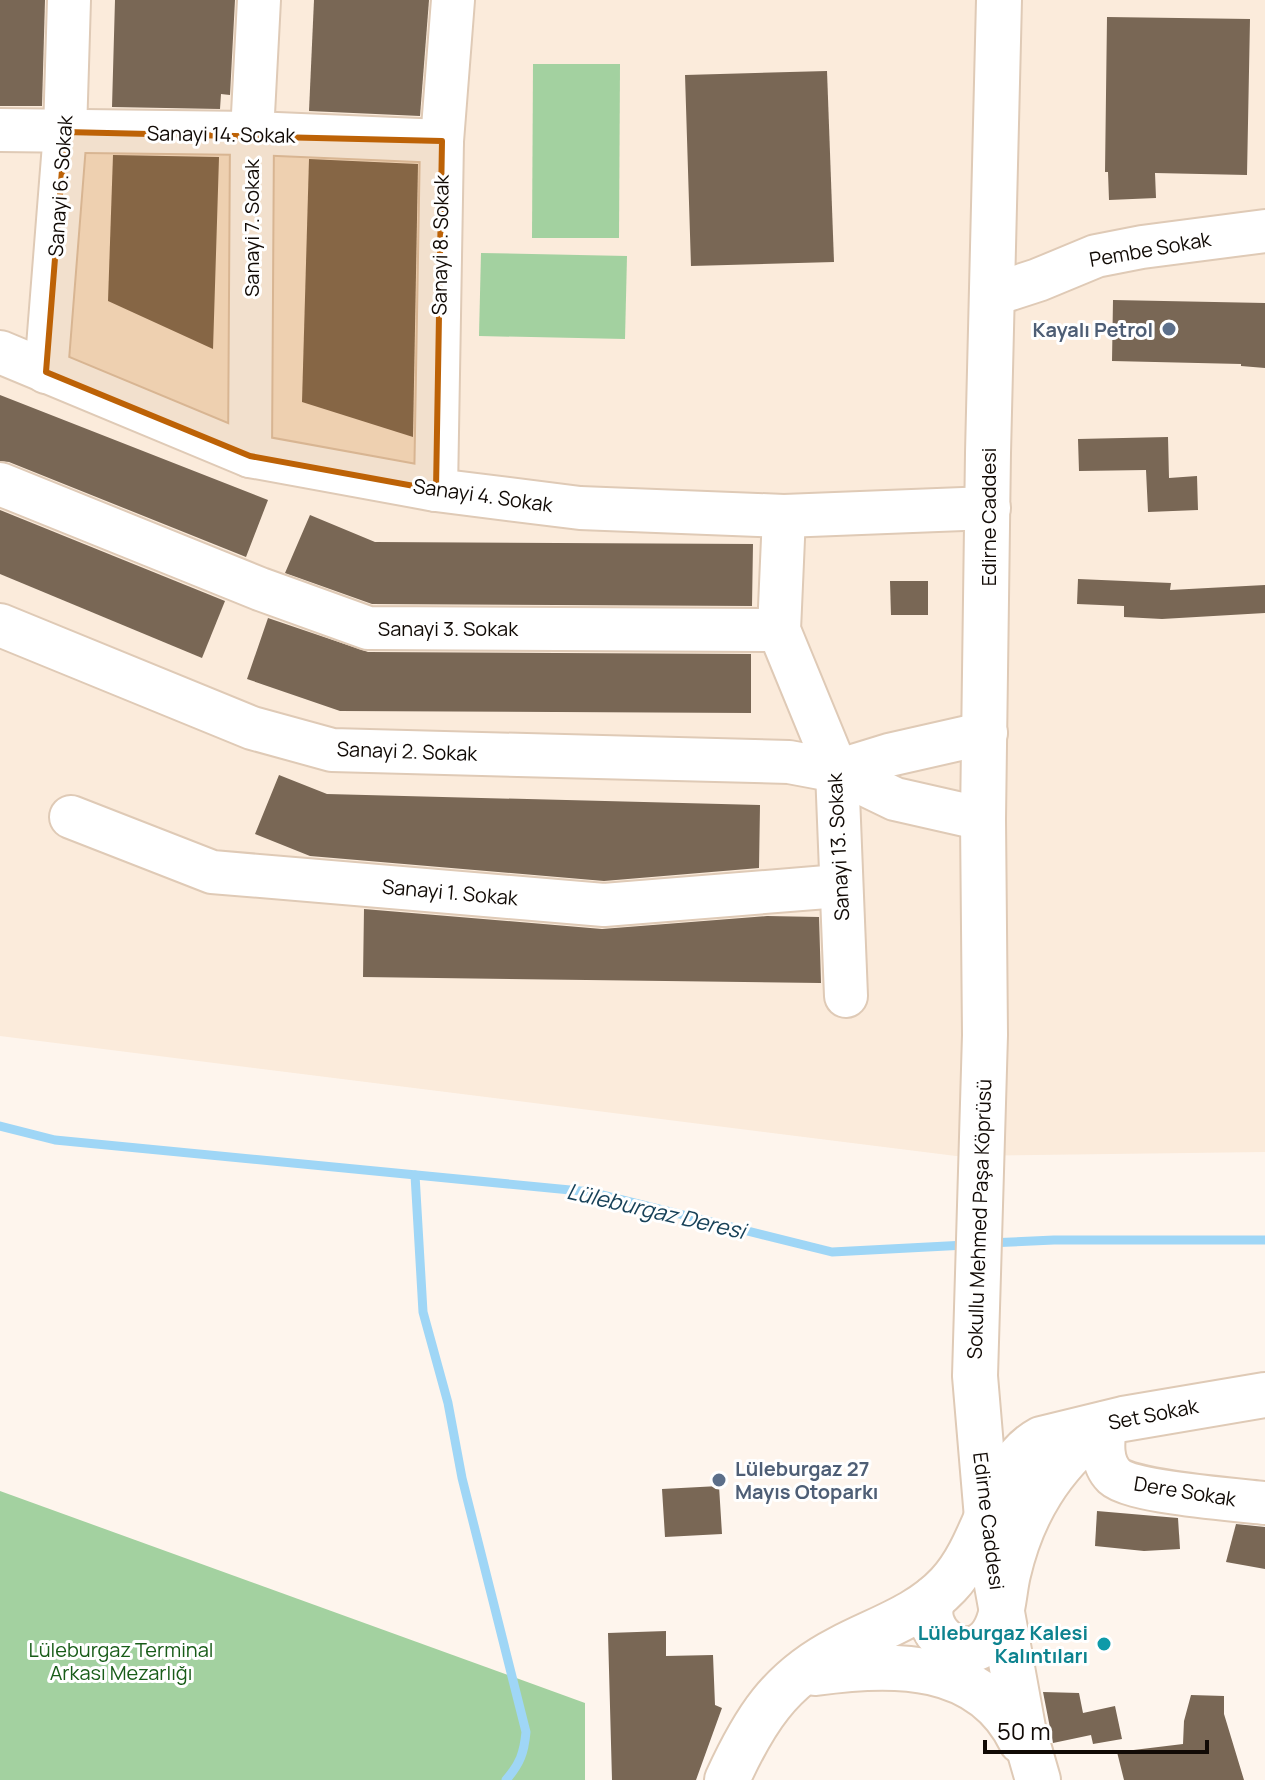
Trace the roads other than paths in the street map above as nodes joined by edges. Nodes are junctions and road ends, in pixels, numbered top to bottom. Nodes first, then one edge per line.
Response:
1 (69, 0) edge
2 (259, 0) edge
3 (453, 0) edge
4 (999, 0) edge
5 (0, 130) edge
6 (65, 132) junction
7 (252, 133) junction
8 (442, 141) junction
9 (1265, 231) edge
10 (992, 295) junction
11 (0, 352) edge
12 (46, 372) junction
13 (250, 456) junction
14 (0, 484) edge
15 (436, 490) junction
16 (989, 508) junction
17 (784, 516) junction
18 (0, 625) edge
19 (779, 630) junction
20 (986, 733) junction
21 (837, 771) junction
22 (71, 817) dead end
23 (983, 819) junction
24 (839, 886) junction
25 (846, 996) dead end
26 (985, 1035) joint
27 (1265, 1395) edge
28 (977, 1411) junction
29 (1105, 1423) junction
30 (1041, 1439) junction
31 (1265, 1503) edge
32 (987, 1518) junction
33 (934, 1598) junction
34 (1001, 1611) junction
35 (801, 1675) junction
36 (1037, 1776) edge
37 (727, 1780) edge

1 - 6 street, Sanayi 6. Sokak
2 - 7 street, Sanayi 7. Sokak
3 - 8 street, Sanayi 8. Sokak
4 - 10 main road, Edirne Caddesi
5 - 6 street, Sanayi 14. Sokak
6 - 7 street, Sanayi 14. Sokak
6 - 12 street, Sanayi 6. Sokak
7 - 8 street, Sanayi 14. Sokak
7 - 13 street, Sanayi 7. Sokak
8 - 15 street, Sanayi 8. Sokak
9 - 10 street, Pembe Sokak
10 - 16 main road, Edirne Caddesi
11 - 12 street, Sanayi 4. Sokak
12 - 13 street, Sanayi 4. Sokak
13 - 15 street, Sanayi 4. Sokak
14 - 19 street, Sanayi 3. Sokak
15 - 17 street, Sanayi 4. Sokak
16 - 17 street, Sanayi 4. Sokak
16 - 20 main road, Edirne Caddesi
17 - 19 street, Sanayi 13. Sokak
18 - 21 street, Sanayi 2. Sokak
19 - 21 street, Sanayi 13. Sokak
20 - 21 street, Sanayi 2. Sokak
20 - 23 main road, Edirne Caddesi
21 - 23 street, Sanayi 2. Sokak
21 - 24 street, Sanayi 13. Sokak
22 - 24 street, Sanayi 1. Sokak
23 - 26 main road, Edirne Caddesi
24 - 25 street, Sanayi 13. Sokak
26 - 28 main road, Sokullu Mehmed Paşa Köprüsü
27 - 29 main road, Set Sokak
28 - 30 main road, Set Sokak
28 - 32 main road, Edirne Caddesi
29 - 30 main road, Set Sokak
29 - 31 street, Dere Sokak
29 - 34 main road
30 - 32 main road, Set Sokak
32 - 33 main road, Set Sokak
32 - 34 main road, Edirne Caddesi
33 - 34 main road
33 - 35 main road, Set Sokak
34 - 36 main road, Edirne Caddesi
35 - 36 main road
35 - 37 main road, Set Sokak

